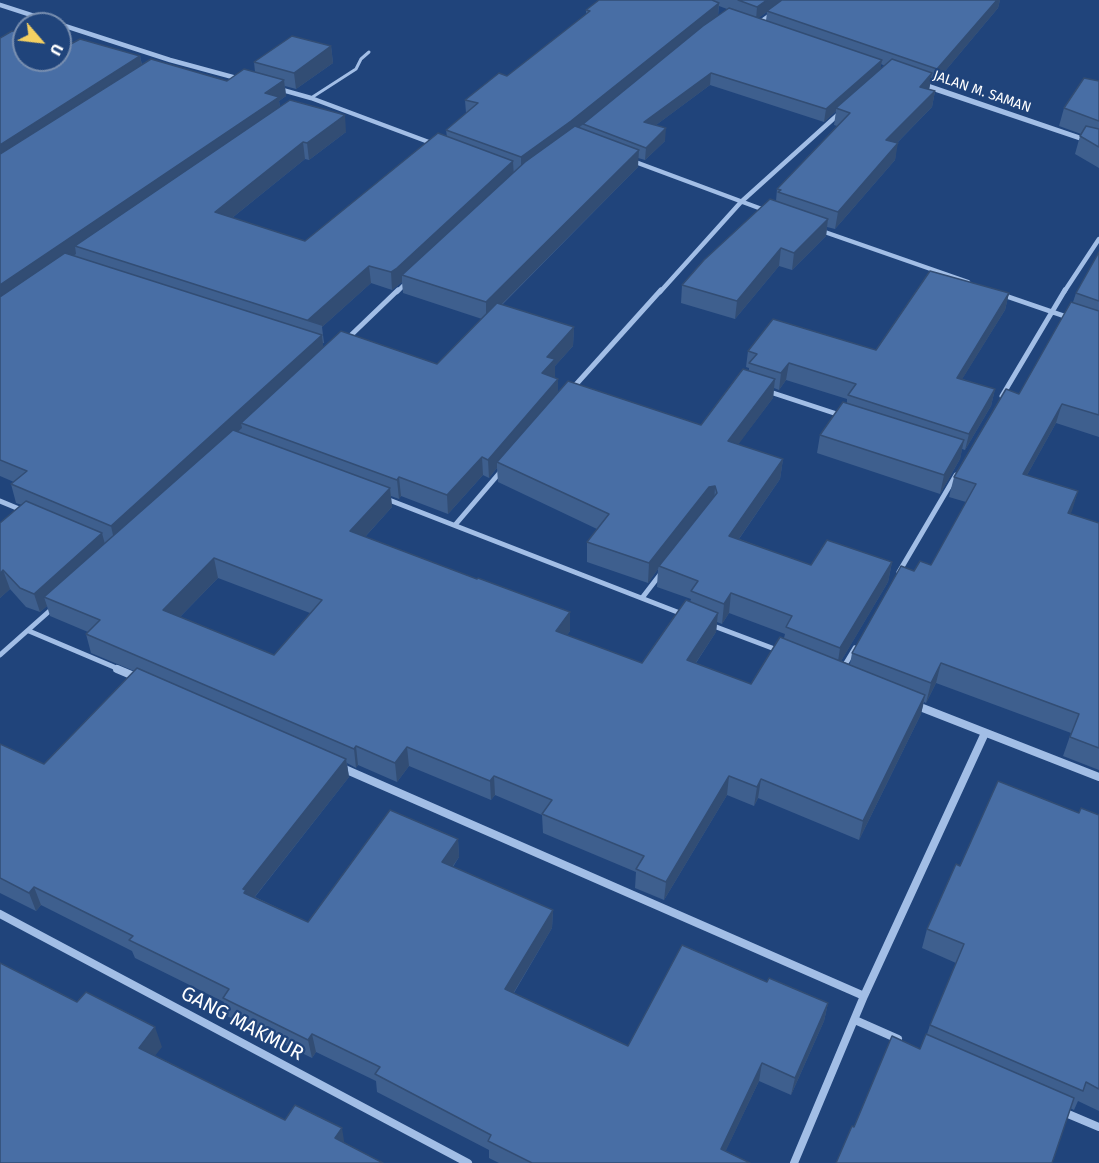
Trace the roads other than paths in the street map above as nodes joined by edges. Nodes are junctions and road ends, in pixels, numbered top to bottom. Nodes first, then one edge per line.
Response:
1 (791, 0) edge
2 (0, 5) edge
3 (746, 22) edge
4 (756, 25) junction
5 (767, 29) edge
6 (369, 52) dead end
7 (170, 60) junction
8 (160, 66) edge
9 (246, 80) edge
10 (909, 80) edge
11 (267, 86) edge
12 (311, 98) junction
13 (851, 103) edge
14 (301, 105) edge
15 (1099, 145) edge
16 (444, 147) edge
17 (619, 155) edge
18 (741, 202) junction
19 (774, 214) edge
20 (808, 226) edge
21 (1099, 239) edge
22 (410, 280) edge
23 (973, 284) edge
24 (996, 292) edge
25 (1051, 312) junction
26 (1080, 321) edge
27 (342, 343) edge
28 (763, 390) edge
29 (567, 394) edge
30 (997, 405) edge
31 (843, 416) edge
32 (507, 464) edge
33 (962, 466) edge
34 (378, 496) edge
35 (0, 501) edge
36 (32, 515) edge
37 (455, 525) junction
38 (669, 563) edge
39 (898, 575) edge
40 (64, 598) edge
41 (642, 598) junction
42 (697, 619) edge
43 (708, 623) edge
44 (29, 631) junction
45 (857, 644) edge
46 (785, 653) edge
47 (0, 656) edge
48 (840, 674) edge
49 (139, 679) edge
50 (912, 704) edge
51 (985, 733) junction
52 (337, 765) edge
53 (1099, 777) edge
54 (0, 914) edge
55 (864, 996) junction
56 (855, 1020) junction
57 (908, 1043) edge
58 (1056, 1109) edge
59 (1099, 1127) edge
60 (468, 1163) edge
61 (794, 1163) edge

1 - 4 street
2 - 7 street
3 - 4 street
4 - 5 street
6 - 12 lane
7 - 8 street
7 - 9 street
10 - 15 street, JALAN M. SAMAN
11 - 12 street
12 - 14 street
12 - 16 street
13 - 18 street
17 - 18 street
18 - 19 street
18 - 29 street
20 - 23 street
21 - 25 street
22 - 27 street
24 - 25 street
25 - 26 street
25 - 30 street
28 - 31 street
32 - 37 street
33 - 39 street
34 - 37 street
35 - 36 street
37 - 41 street
38 - 41 street
40 - 44 street
41 - 42 street
43 - 46 street
44 - 47 street
44 - 49 street
45 - 48 street
50 - 51 street
51 - 53 street
51 - 55 street
52 - 55 street
54 - 60 street, GANG MAKMUR
55 - 56 street
56 - 57 street
56 - 61 street
58 - 59 street

